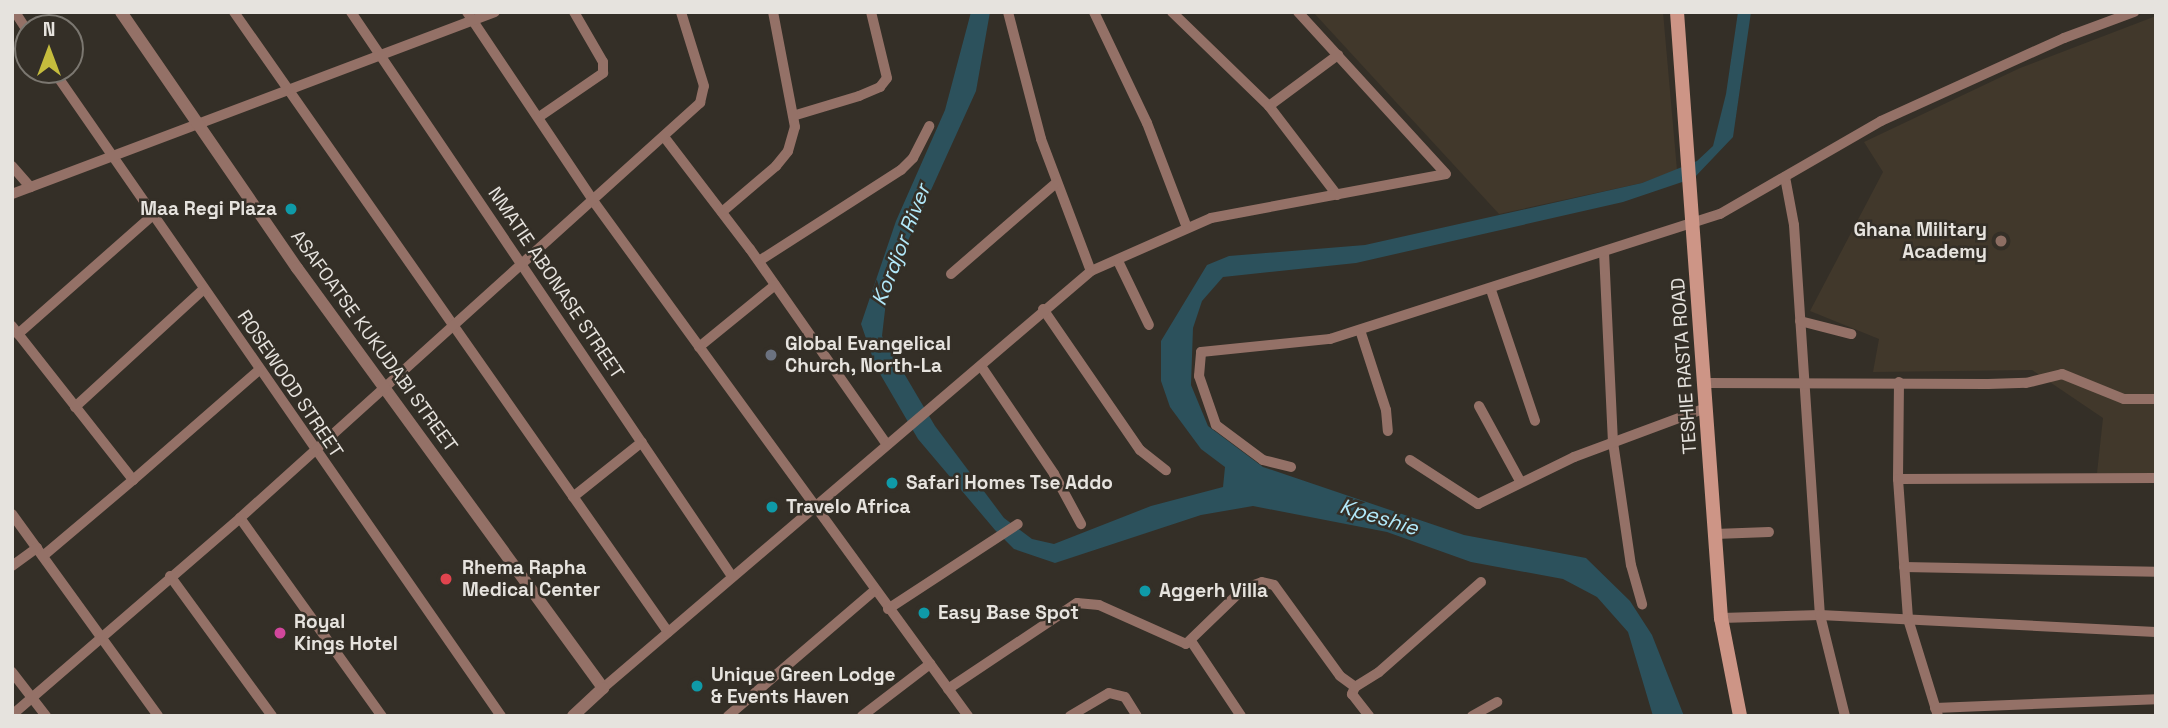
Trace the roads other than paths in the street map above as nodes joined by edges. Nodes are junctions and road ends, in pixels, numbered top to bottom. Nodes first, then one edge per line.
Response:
1 (121, 12) edge
2 (234, 12) edge
3 (351, 12) edge
4 (495, 12) edge
5 (574, 12) edge
6 (681, 12) edge
7 (773, 12) edge
8 (872, 12) edge
9 (1008, 12) edge
10 (1094, 12) edge
11 (1172, 12) edge
12 (1298, 12) edge
13 (1677, 12) edge
14 (2134, 12) edge
15 (470, 16) edge
16 (379, 54) junction
17 (1338, 55) junction
18 (62, 84) edge
19 (285, 90) junction
20 (1269, 106) junction
21 (796, 115) junction
22 (539, 117) junction
23 (198, 124) junction
24 (929, 126) dead end
25 (665, 138) junction
26 (110, 155) junction
27 (12, 166) edge
28 (1785, 177) junction
29 (1056, 183) junction
30 (30, 187) junction
31 (12, 194) edge
32 (1337, 195) junction
33 (594, 202) junction
34 (722, 212) junction
35 (154, 214) junction
36 (1692, 220) junction
37 (1186, 225) junction
38 (1604, 252) junction
39 (759, 261) junction
40 (1118, 261) junction
41 (523, 265) junction
42 (1091, 271) junction
43 (951, 274) dead end
44 (775, 285) junction
45 (204, 289) junction
46 (1491, 290) junction
47 (1043, 309) junction
48 (1800, 321) junction
49 (1149, 325) dead end
50 (452, 328) junction
51 (15, 330) edge
52 (1360, 330) junction
53 (1851, 334) dead end
54 (698, 347) junction
55 (981, 366) junction
56 (259, 370) junction
57 (1805, 381) junction
58 (1899, 382) junction
59 (1705, 383) junction
60 (384, 386) junction
61 (2156, 399) edge
62 (1479, 406) dead end
63 (75, 407) junction
64 (1706, 408) junction
65 (1535, 421) dead end
66 (1388, 431) dead end
67 (642, 442) junction
68 (1613, 442) junction
69 (887, 445) junction
70 (314, 452) junction
71 (1410, 460) dead end
72 (1291, 467) dead end
73 (1166, 470) dead end
74 (2156, 478) edge
75 (1898, 479) junction
76 (133, 480) junction
77 (1520, 481) junction
78 (573, 498) junction
79 (811, 506) junction
80 (12, 514) edge
81 (240, 519) junction
82 (1018, 524) dead end
83 (1081, 524) dead end
84 (1769, 532) dead end
85 (1715, 534) junction
86 (40, 552) junction
87 (12, 566) edge
88 (1904, 567) junction
89 (2156, 572) edge
90 (731, 575) junction
91 (170, 576) junction
92 (1481, 582) dead end
93 (875, 590) junction
94 (1642, 604) dead end
95 (888, 609) junction
96 (1820, 615) junction
97 (1721, 618) junction
98 (1908, 620) junction
99 (668, 632) junction
100 (2156, 632) edge
101 (101, 635) junction
102 (1191, 642) junction
103 (930, 664) junction
104 (12, 672) edge
105 (1354, 687) junction
106 (603, 688) junction
107 (948, 690) junction
108 (32, 696) junction
109 (2156, 699) edge
110 (1497, 702) dead end
111 (1937, 712) edge
112 (12, 715) edge
113 (46, 716) edge
114 (158, 716) edge
115 (272, 716) edge
116 (382, 716) edge
117 (501, 716) edge
118 (573, 716) edge
119 (728, 716) edge
120 (862, 716) edge
121 (968, 716) edge
122 (1070, 716) edge
123 (1138, 716) edge
124 (1241, 716) edge
125 (1369, 716) edge
126 (1472, 716) edge
127 (1740, 716) edge
128 (1845, 716) edge

1 - 23 street, ASAFOATSE KUKUDABI STREET
2 - 19 street
3 - 16 street, NMATIE ABONASE STREET
4 - 15 street
5 - 22 street
6 - 25 street
7 - 21 street
8 - 21 street
9 - 29 street
10 - 37 street
11 - 20 street
12 - 17 street
13 - 36 main road, TESHIE RASTA ROAD
14 - 28 street
15 - 16 street
15 - 22 street
16 - 19 street
16 - 41 street, NMATIE ABONASE STREET
17 - 20 street
17 - 32 street
18 - 26 street, ROSEWOOD STREET
19 - 23 street
19 - 50 street
20 - 32 street
21 - 34 street
22 - 33 street
23 - 26 street
23 - 60 street, ASAFOATSE KUKUDABI STREET
24 - 39 street
25 - 33 street
25 - 34 street
26 - 30 street
26 - 35 street, ROSEWOOD STREET
27 - 30 street
28 - 36 street
28 - 48 street
29 - 42 street
29 - 43 street
30 - 31 street
32 - 37 street
33 - 41 street
33 - 54 street
34 - 39 street
35 - 45 street, ROSEWOOD STREET
35 - 51 street
36 - 38 street
36 - 59 main road, TESHIE RASTA ROAD
37 - 40 street
38 - 46 street
38 - 68 street
39 - 44 street
40 - 42 street
40 - 49 street
41 - 50 street
41 - 67 street, NMATIE ABONASE STREET
42 - 47 street
44 - 54 street
44 - 69 street
45 - 56 street, ROSEWOOD STREET
45 - 63 street
46 - 52 street
46 - 65 street
47 - 55 street
47 - 73 street
48 - 53 street
48 - 57 street
50 - 60 street
50 - 78 street
51 - 63 street
52 - 66 street
52 - 72 street
54 - 79 street
55 - 69 street
55 - 83 street
56 - 70 street, ROSEWOOD STREET
56 - 76 street
57 - 58 street
57 - 59 street
57 - 96 street
58 - 61 street
58 - 75 street
59 - 64 main road, TESHIE RASTA ROAD
60 - 70 street
60 - 106 street, ASAFOATSE KUKUDABI STREET
62 - 77 street
63 - 76 street
64 - 68 street
64 - 85 main road, TESHIE RASTA ROAD
67 - 78 street
67 - 90 street, NMATIE ABONASE STREET
68 - 77 street
68 - 94 street
69 - 79 street
70 - 81 street
70 - 117 street, ROSEWOOD STREET
71 - 77 street
74 - 75 street
75 - 88 street
76 - 86 street
78 - 99 street
79 - 90 street
79 - 93 street
80 - 86 street
81 - 91 street
81 - 116 street
82 - 95 street
84 - 85 street
85 - 97 main road, TESHIE RASTA ROAD
86 - 87 street
86 - 101 street
88 - 89 street
88 - 98 street
90 - 99 street
91 - 101 street
91 - 115 street
92 - 105 street
93 - 95 street
93 - 119 street
95 - 103 street
96 - 97 street
96 - 98 street
96 - 128 street
97 - 127 main road, TESHIE RASTA ROAD
98 - 100 street
98 - 111 street
99 - 106 street
101 - 108 street
101 - 114 street
102 - 105 street
102 - 107 street
102 - 124 street
103 - 107 street
103 - 120 street
104 - 108 street
105 - 125 street
106 - 118 street
107 - 121 street
108 - 112 street
108 - 113 street
109 - 111 street
110 - 126 street
122 - 123 street

